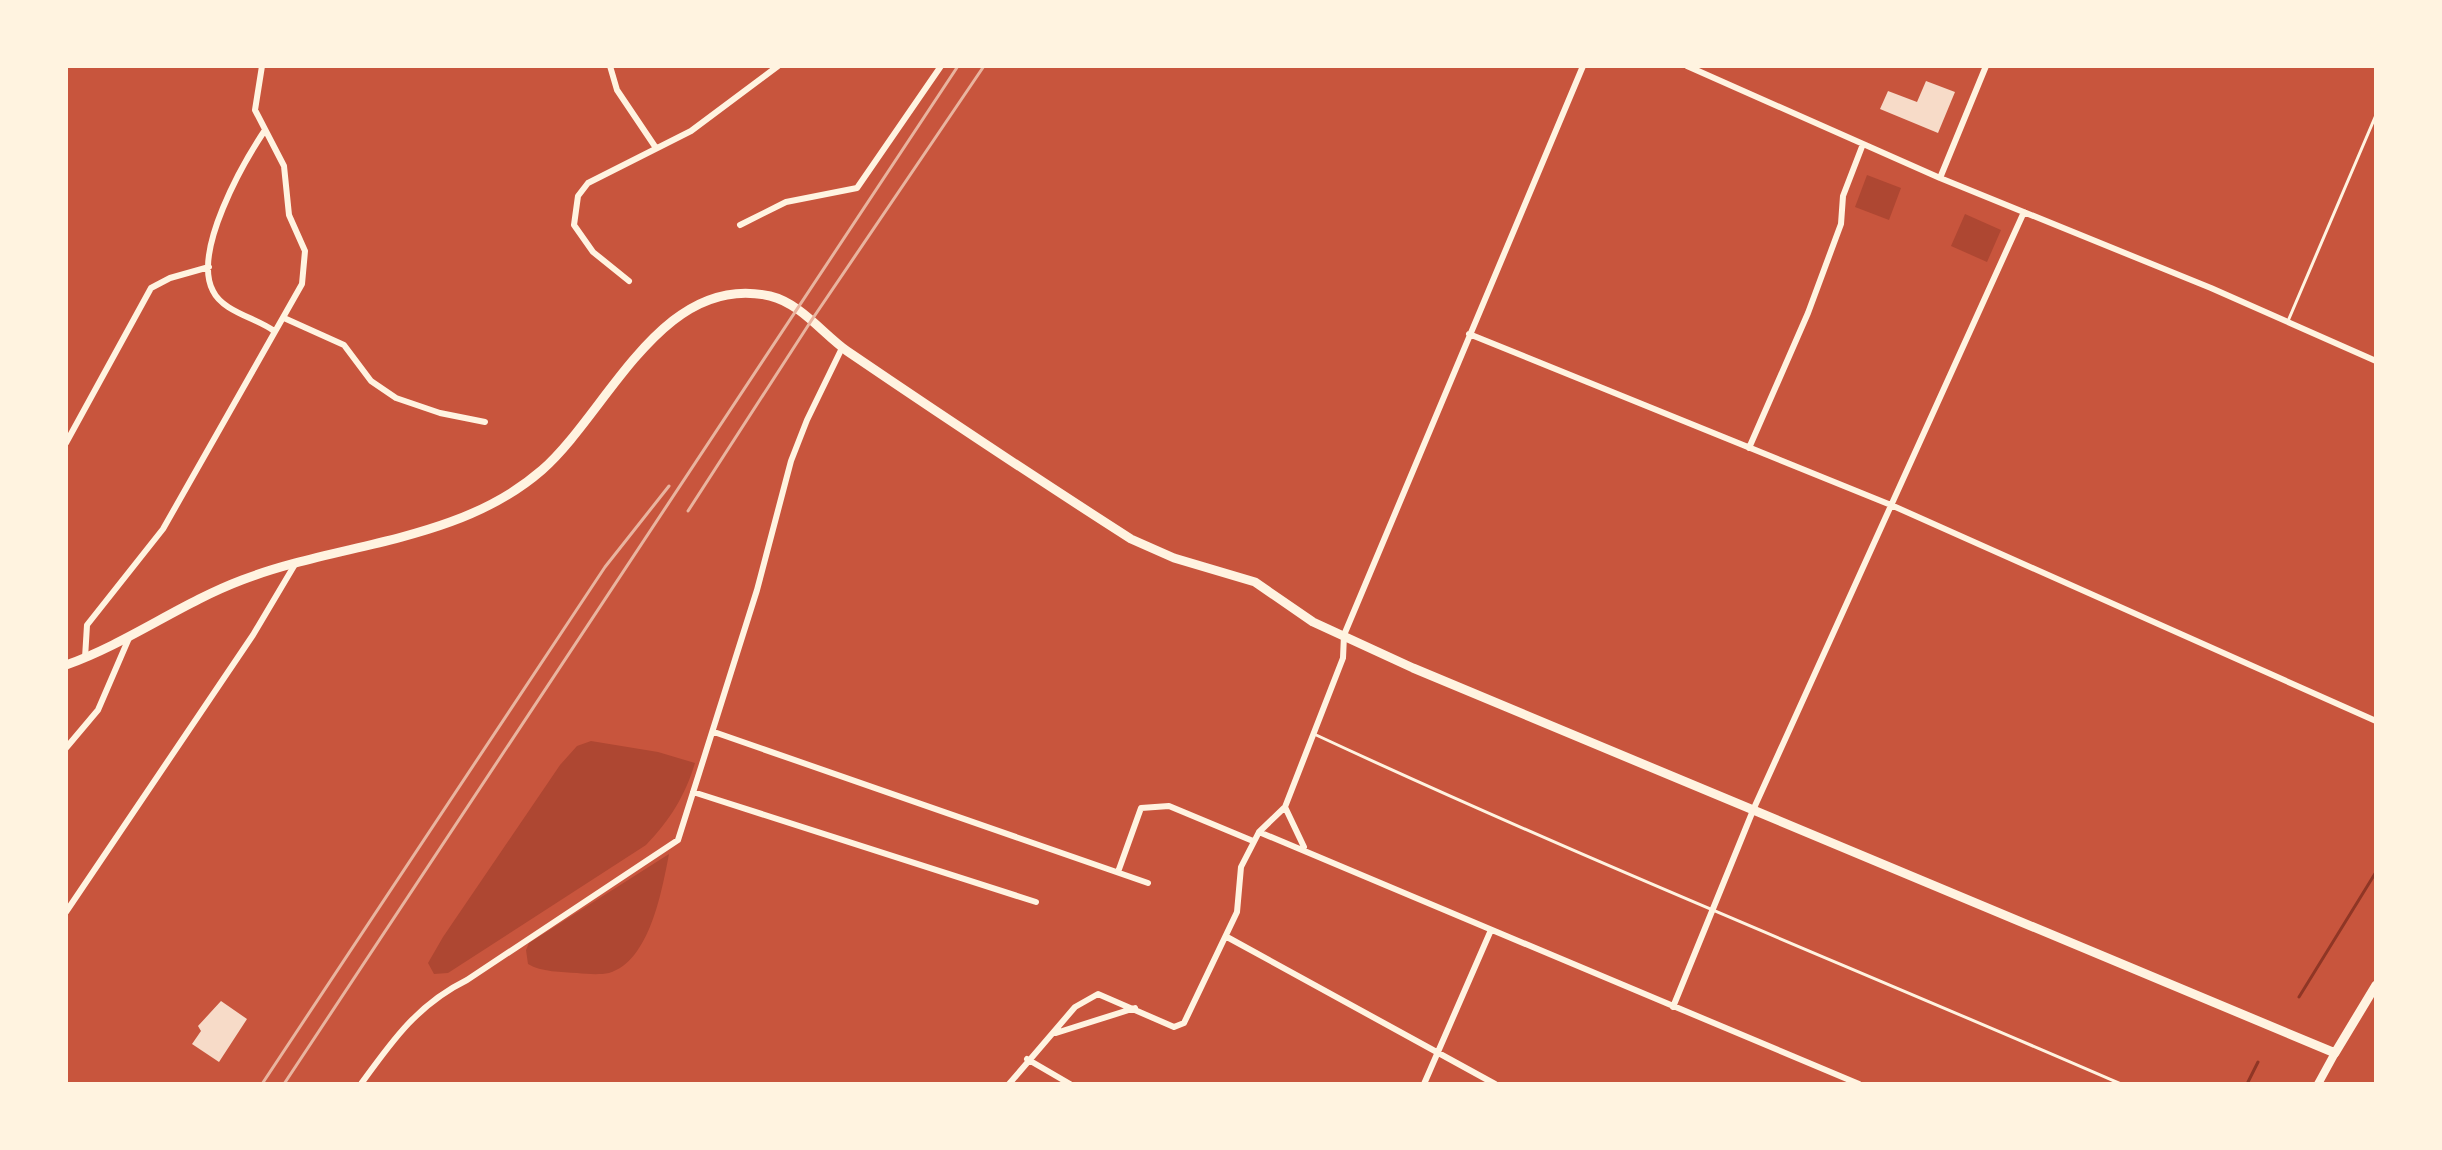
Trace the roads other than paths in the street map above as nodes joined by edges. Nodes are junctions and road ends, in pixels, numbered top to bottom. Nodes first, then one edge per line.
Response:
1 (262, 66) edge
2 (610, 66) edge
3 (778, 66) edge
4 (941, 66) edge
5 (1583, 66) edge
6 (1687, 66) edge
7 (1986, 66) edge
8 (2376, 115) edge
9 (265, 130) junction
10 (1863, 144) junction
11 (656, 148) junction
12 (1940, 178) junction
13 (2024, 212) junction
14 (740, 225) dead end
15 (209, 267) junction
16 (629, 281) dead end
17 (284, 318) junction
18 (2287, 323) junction
19 (274, 331) junction
20 (1469, 334) junction
21 (842, 348) junction
22 (2376, 361) edge
23 (485, 422) dead end
24 (66, 443) edge
25 (1749, 448) junction
26 (1891, 505) junction
27 (294, 566) junction
28 (1344, 635) junction
29 (130, 637) junction
30 (85, 658) junction
31 (66, 665) edge
32 (2376, 721) edge
33 (714, 732) junction
34 (1314, 734) junction
35 (66, 748) edge
36 (693, 792) junction
37 (1285, 807) junction
38 (1754, 808) junction
39 (1259, 832) junction
40 (1253, 841) junction
41 (1305, 849) junction
42 (1118, 872) junction
43 (1148, 883) dead end
44 (1036, 902) dead end
45 (66, 912) edge
46 (1713, 912) junction
47 (1491, 930) junction
48 (1227, 937) junction
49 (2376, 985) edge
50 (1673, 1007) junction
51 (1135, 1008) junction
52 (1056, 1033) junction
53 (1439, 1051) junction
54 (2335, 1053) junction
55 (1027, 1059) junction
56 (361, 1084) edge
57 (1009, 1084) edge
58 (1070, 1084) edge
59 (1424, 1084) edge
60 (1495, 1084) edge
61 (1859, 1084) edge
62 (2121, 1084) edge
63 (2318, 1084) edge

1 - 9 street
2 - 11 street
3 - 11 street
4 - 14 street
5 - 20 street
6 - 10 street
7 - 12 street
8 - 18 lane
9 - 15 street
9 - 17 street
10 - 12 street
10 - 25 street
11 - 16 street
12 - 13 street
13 - 18 street
13 - 26 street
15 - 19 street
15 - 24 street
17 - 19 street
17 - 23 street
18 - 22 street
19 - 30 street
20 - 25 street
20 - 28 street
21 - 27 main road
21 - 28 main road
21 - 33 street
25 - 26 street
26 - 32 street
26 - 38 street
27 - 29 main road
27 - 45 street
28 - 34 street
28 - 38 main road
29 - 30 main road
29 - 35 street
30 - 31 main road
33 - 36 street
33 - 42 street
34 - 37 street
34 - 46 lane
36 - 44 street
36 - 56 street
37 - 39 street
37 - 41 street
38 - 46 street
38 - 54 main road
39 - 40 street
39 - 41 street
40 - 42 street
40 - 48 street
41 - 47 street
42 - 43 street
46 - 50 street
46 - 62 lane
47 - 50 street
47 - 53 street
48 - 51 street
48 - 53 street
49 - 54 main road
50 - 61 street
51 - 52 street
51 - 52 street
52 - 55 street
53 - 59 street
53 - 60 street
54 - 63 street
55 - 57 street
55 - 58 street

